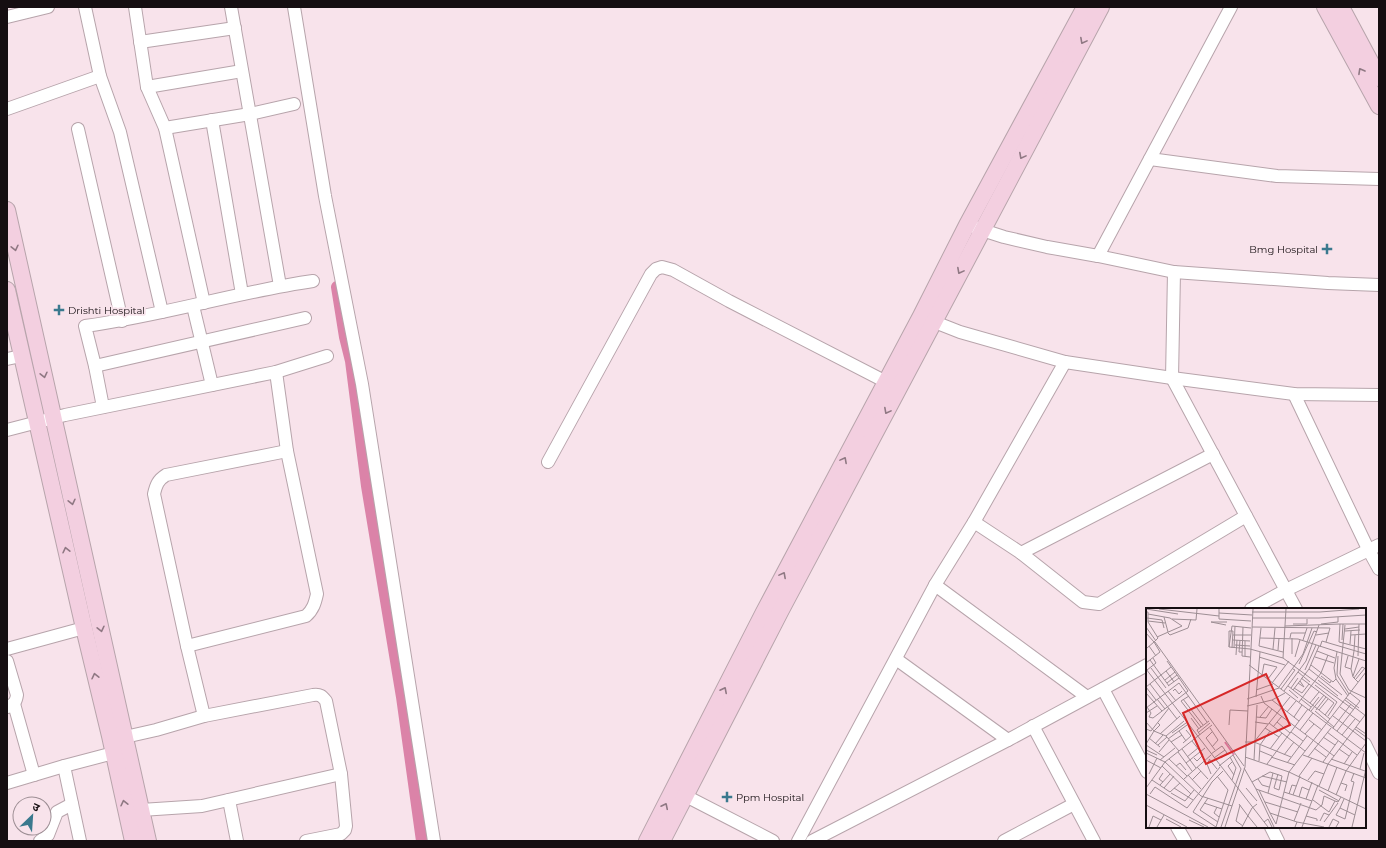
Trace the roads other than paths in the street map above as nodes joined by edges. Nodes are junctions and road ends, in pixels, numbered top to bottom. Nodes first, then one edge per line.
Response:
1 (48, 7) edge
2 (85, 7) edge
3 (135, 7) edge
4 (231, 7) edge
5 (294, 7) edge
6 (1085, 7) edge
7 (1101, 7) edge
8 (1231, 7) edge
9 (1325, 7) edge
10 (1341, 7) edge
11 (29, 9) edge
12 (7, 17) edge
13 (235, 28) junction
14 (140, 42) junction
15 (242, 71) junction
16 (100, 76) junction
17 (1379, 78) edge
18 (147, 87) junction
19 (294, 104) dead end
20 (1379, 106) edge
21 (7, 109) edge
22 (250, 114) junction
23 (212, 120) junction
24 (165, 128) junction
25 (78, 129) dead end
26 (1150, 159) junction
27 (1379, 179) edge
28 (7, 210) edge
29 (967, 225) junction
30 (983, 230) junction
31 (1098, 256) junction
32 (1174, 272) junction
33 (313, 281) dead end
34 (1379, 285) edge
35 (280, 286) junction
36 (7, 290) edge
37 (242, 294) junction
38 (199, 305) junction
39 (162, 312) junction
40 (305, 318) dead end
41 (927, 319) junction
42 (122, 321) junction
43 (202, 341) junction
44 (327, 356) dead end
45 (14, 357) edge
46 (1065, 362) junction
47 (95, 366) junction
48 (276, 372) junction
49 (1172, 378) junction
50 (212, 385) junction
51 (892, 385) junction
52 (1294, 394) junction
53 (1379, 394) edge
54 (102, 407) junction
55 (53, 417) junction
56 (36, 422) junction
57 (7, 430) edge
58 (287, 450) junction
59 (1213, 454) junction
60 (548, 462) dead end
61 (1246, 516) junction
62 (974, 522) junction
63 (1374, 547) edge
64 (1021, 553) junction
65 (1379, 569) edge
66 (935, 585) junction
67 (1286, 590) junction
68 (1253, 608) edge
69 (1295, 608) edge
70 (84, 628) junction
71 (187, 646) junction
72 (7, 649) edge
73 (896, 659) junction
74 (7, 661) edge
75 (1146, 666) edge
76 (1103, 689) junction
77 (1087, 698) junction
78 (10, 706) edge
79 (204, 716) junction
80 (1033, 726) junction
81 (1008, 740) junction
82 (122, 746) junction
83 (1366, 746) edge
84 (64, 766) junction
85 (1146, 768) edge
86 (1379, 773) edge
87 (341, 774) junction
88 (34, 775) junction
89 (7, 783) edge
90 (679, 793) junction
91 (229, 800) junction
92 (72, 804) junction
93 (1074, 804) junction
94 (141, 810) junction
95 (1178, 828) edge
96 (1272, 828) edge
97 (40, 841) edge
98 (80, 841) edge
99 (133, 841) edge
100 (148, 841) edge
101 (237, 841) edge
102 (306, 841) edge
103 (434, 841) edge
104 (647, 841) edge
105 (662, 841) edge
106 (773, 841) edge
107 (798, 841) edge
108 (812, 841) edge
109 (1004, 841) edge
110 (1094, 841) edge
111 (1184, 841) edge
112 (1278, 841) edge

1 - 11 street
2 - 16 street
3 - 14 street
4 - 13 street
5 - 103 street
6 - 29 street
7 -> 30 street
8 - 26 street
20 -> 9 street
10 - 17 street
11 - 12 street
13 - 14 street
13 - 15 street
14 - 18 street
15 - 18 street
15 - 22 street
16 - 21 street
16 - 39 street
18 - 24 street
19 - 22 street
22 - 23 street
22 - 35 street
23 - 24 street
23 - 37 street
24 - 38 street
25 - 42 street
26 - 27 street
26 - 31 street
28 -> 55 street
29 - 30 street
29 - 41 street
30 - 31 street
30 -> 41 street
31 - 32 street
32 - 34 street
32 - 49 street
33 - 35 street
35 - 37 street
36 - 45 street
37 - 38 street
38 - 39 street
38 - 43 street
39 - 42 street
40 - 43 street
41 - 46 street
41 - 51 street
42 - 47 street
43 - 47 street
43 - 50 street
44 - 48 street
45 - 56 street
46 - 49 street
46 - 62 street
47 - 54 street
48 - 50 street
48 - 58 street
49 - 52 street
49 - 59 street
50 - 54 street
51 - 60 street
51 - 90 street
52 - 53 street
52 - 63 street
54 - 55 street
55 - 56 street
55 -> 82 street
56 - 57 street
70 -> 56 street
58 - 71 street
58 - 71 street
59 - 61 street
59 - 64 street
61 - 64 street
61 - 67 street
62 - 64 street
62 - 66 street
63 - 65 street
63 - 67 street
66 - 73 street
66 - 77 street
67 - 68 street
67 - 69 street
70 - 72 street
82 -> 70 street
71 - 79 street
73 - 81 street
73 - 107 street
74 - 78 street
75 - 76 street
76 - 77 street
76 - 85 street
77 - 80 street
78 - 88 street
79 - 82 street
79 - 87 street
80 - 81 street
80 - 93 street
81 - 108 street
82 - 84 street
82 - 94 street
99 -> 82 street
83 - 86 street
84 - 88 street
84 - 92 street
87 - 91 street
87 - 102 street
88 - 89 street
104 -> 90 street
90 - 105 street
90 - 106 street
91 - 94 street
91 - 101 street
92 - 97 street
92 - 98 street
93 - 109 street
93 - 110 street
94 - 100 street
95 - 111 street
96 - 112 street

